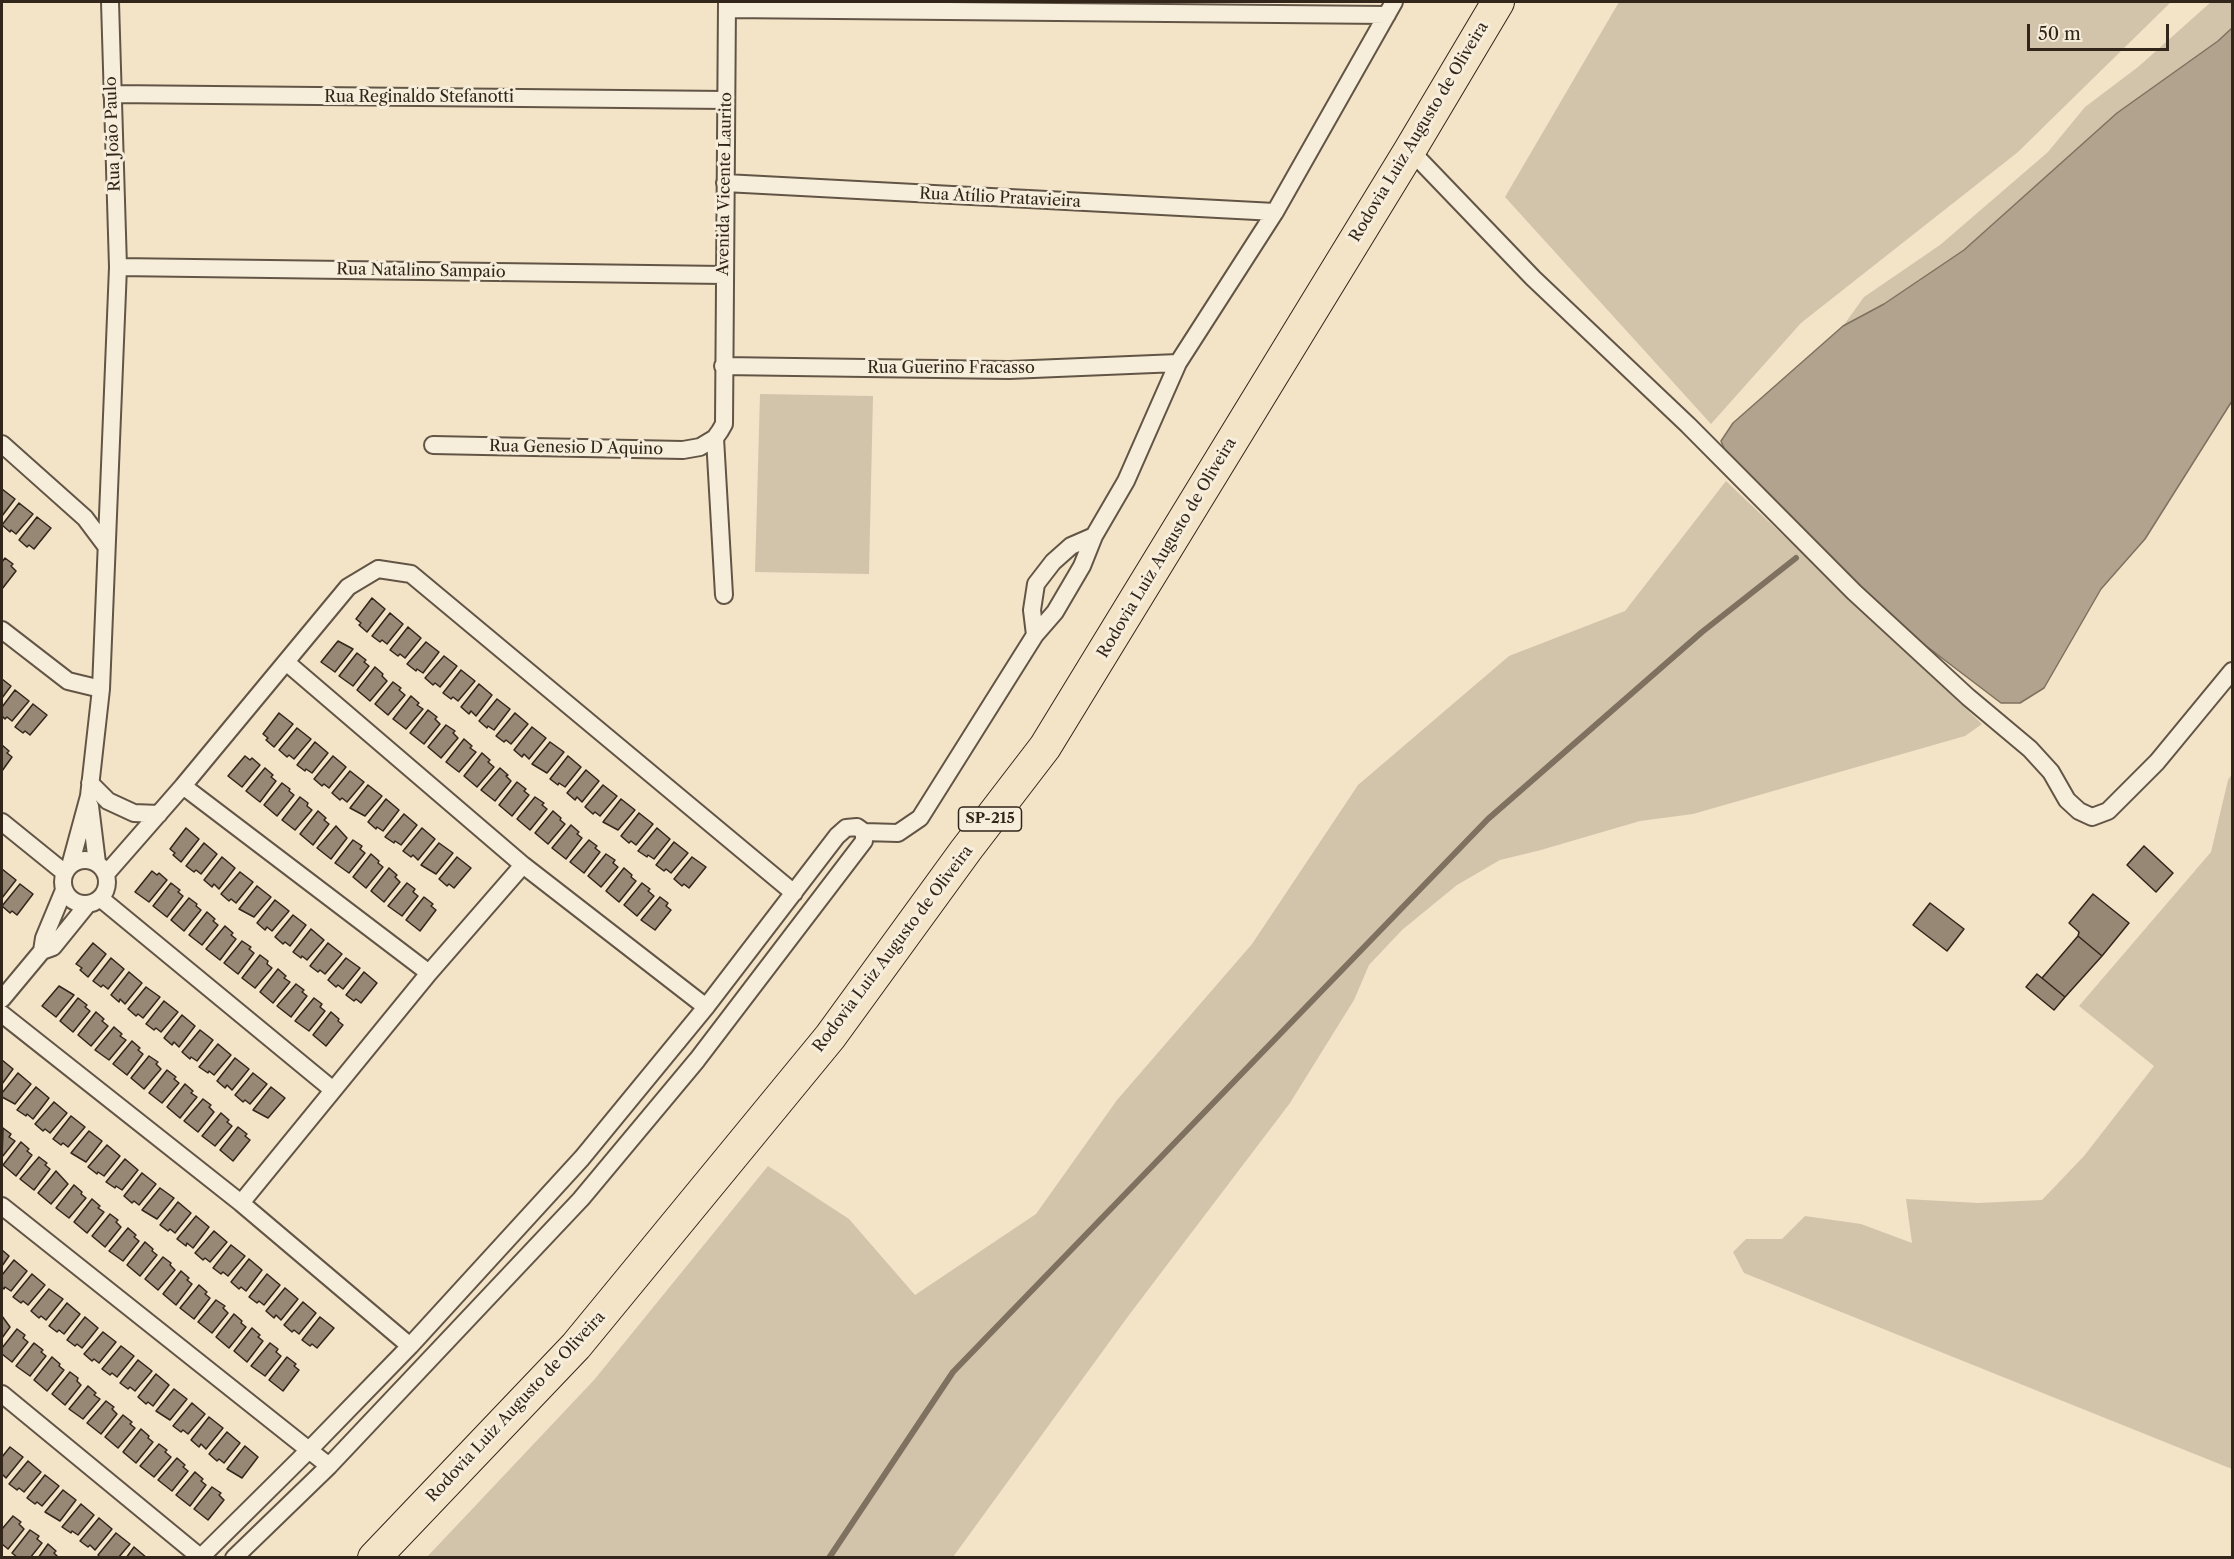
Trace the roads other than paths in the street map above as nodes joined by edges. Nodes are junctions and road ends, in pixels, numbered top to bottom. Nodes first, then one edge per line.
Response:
1 (110, 2) edge
2 (1498, 2) edge
3 (727, 5) edge
4 (1390, 8) edge
5 (112, 94) junction
6 (726, 100) junction
7 (1410, 150) junction
8 (725, 183) junction
9 (1275, 212) junction
10 (118, 267) junction
11 (724, 275) junction
12 (1178, 363) junction
13 (723, 366) junction
14 (715, 438) junction
15 (2, 444) edge
16 (433, 445) dead end
17 (1094, 536) junction
18 (106, 546) junction
19 (724, 595) dead end
20 (2, 630) edge
21 (1035, 635) junction
22 (286, 662) junction
23 (2232, 671) edge
24 (101, 689) junction
25 (183, 786) junction
26 (89, 789) junction
27 (159, 814) junction
28 (2, 822) edge
29 (864, 832) junction
30 (523, 865) junction
31 (102, 869) junction
32 (66, 877) junction
33 (794, 893) junction
34 (94, 902) junction
35 (42, 951) junction
36 (429, 973) junction
37 (2, 999) edge
38 (706, 1006) junction
39 (2, 1014) edge
40 (333, 1090) junction
41 (241, 1203) junction
42 (2, 1206) edge
43 (410, 1346) junction
44 (2, 1394) edge
45 (310, 1449) junction
46 (329, 1466) junction
47 (200, 1557) edge
48 (234, 1557) edge
49 (374, 1557) edge

1 - 5 street, Rua João Paulo
2 - 7 highway, Rodovia Luiz Augusto de Oliveira / SP-215
3 - 4 street
3 - 6 street, Avenida Vicente Laurito
4 - 9 street
5 - 6 street, Rua Reginaldo Stefanotti
5 - 10 street, Rua João Paulo
6 - 8 street, Avenida Vicente Laurito
7 - 23 street
7 - 49 highway, Rodovia Luiz Augusto de Oliveira / SP-215
8 - 9 street, Rua Atílio Pratavieira
8 - 11 street, Avenida Vicente Laurito
9 - 12 street
10 - 11 street, Rua Natalino Sampaio
10 - 18 street, Rua João Paulo
11 - 13 street, Avenida Vicente Laurito
12 - 13 street, Rua Guerino Fracasso
12 - 17 street
13 - 14 street, Avenida Vicente Laurito
14 - 16 street, Rua Genesio D Aquino
14 - 19 street
15 - 18 street
17 - 21 street
17 - 21 street
18 - 24 street, Rua João Paulo
20 - 24 street
21 - 29 street
22 - 25 street
22 - 30 street
22 - 33 street
24 - 26 street, Rua João Paulo
25 - 27 street
25 - 36 street
26 - 27 street
26 - 31 street
26 - 32 street
27 - 31 street
28 - 32 street
29 - 33 street
29 - 46 street
30 - 36 street
30 - 38 street
31 - 32 street
31 - 34 street
32 - 34 street
32 - 35 street
33 - 38 street
34 - 35 street
34 - 40 street
35 - 37 street
36 - 40 street
38 - 43 street
39 - 41 street
40 - 41 street
41 - 43 street
42 - 45 street
43 - 45 street
44 - 47 street
45 - 46 street
45 - 47 street
46 - 48 street

